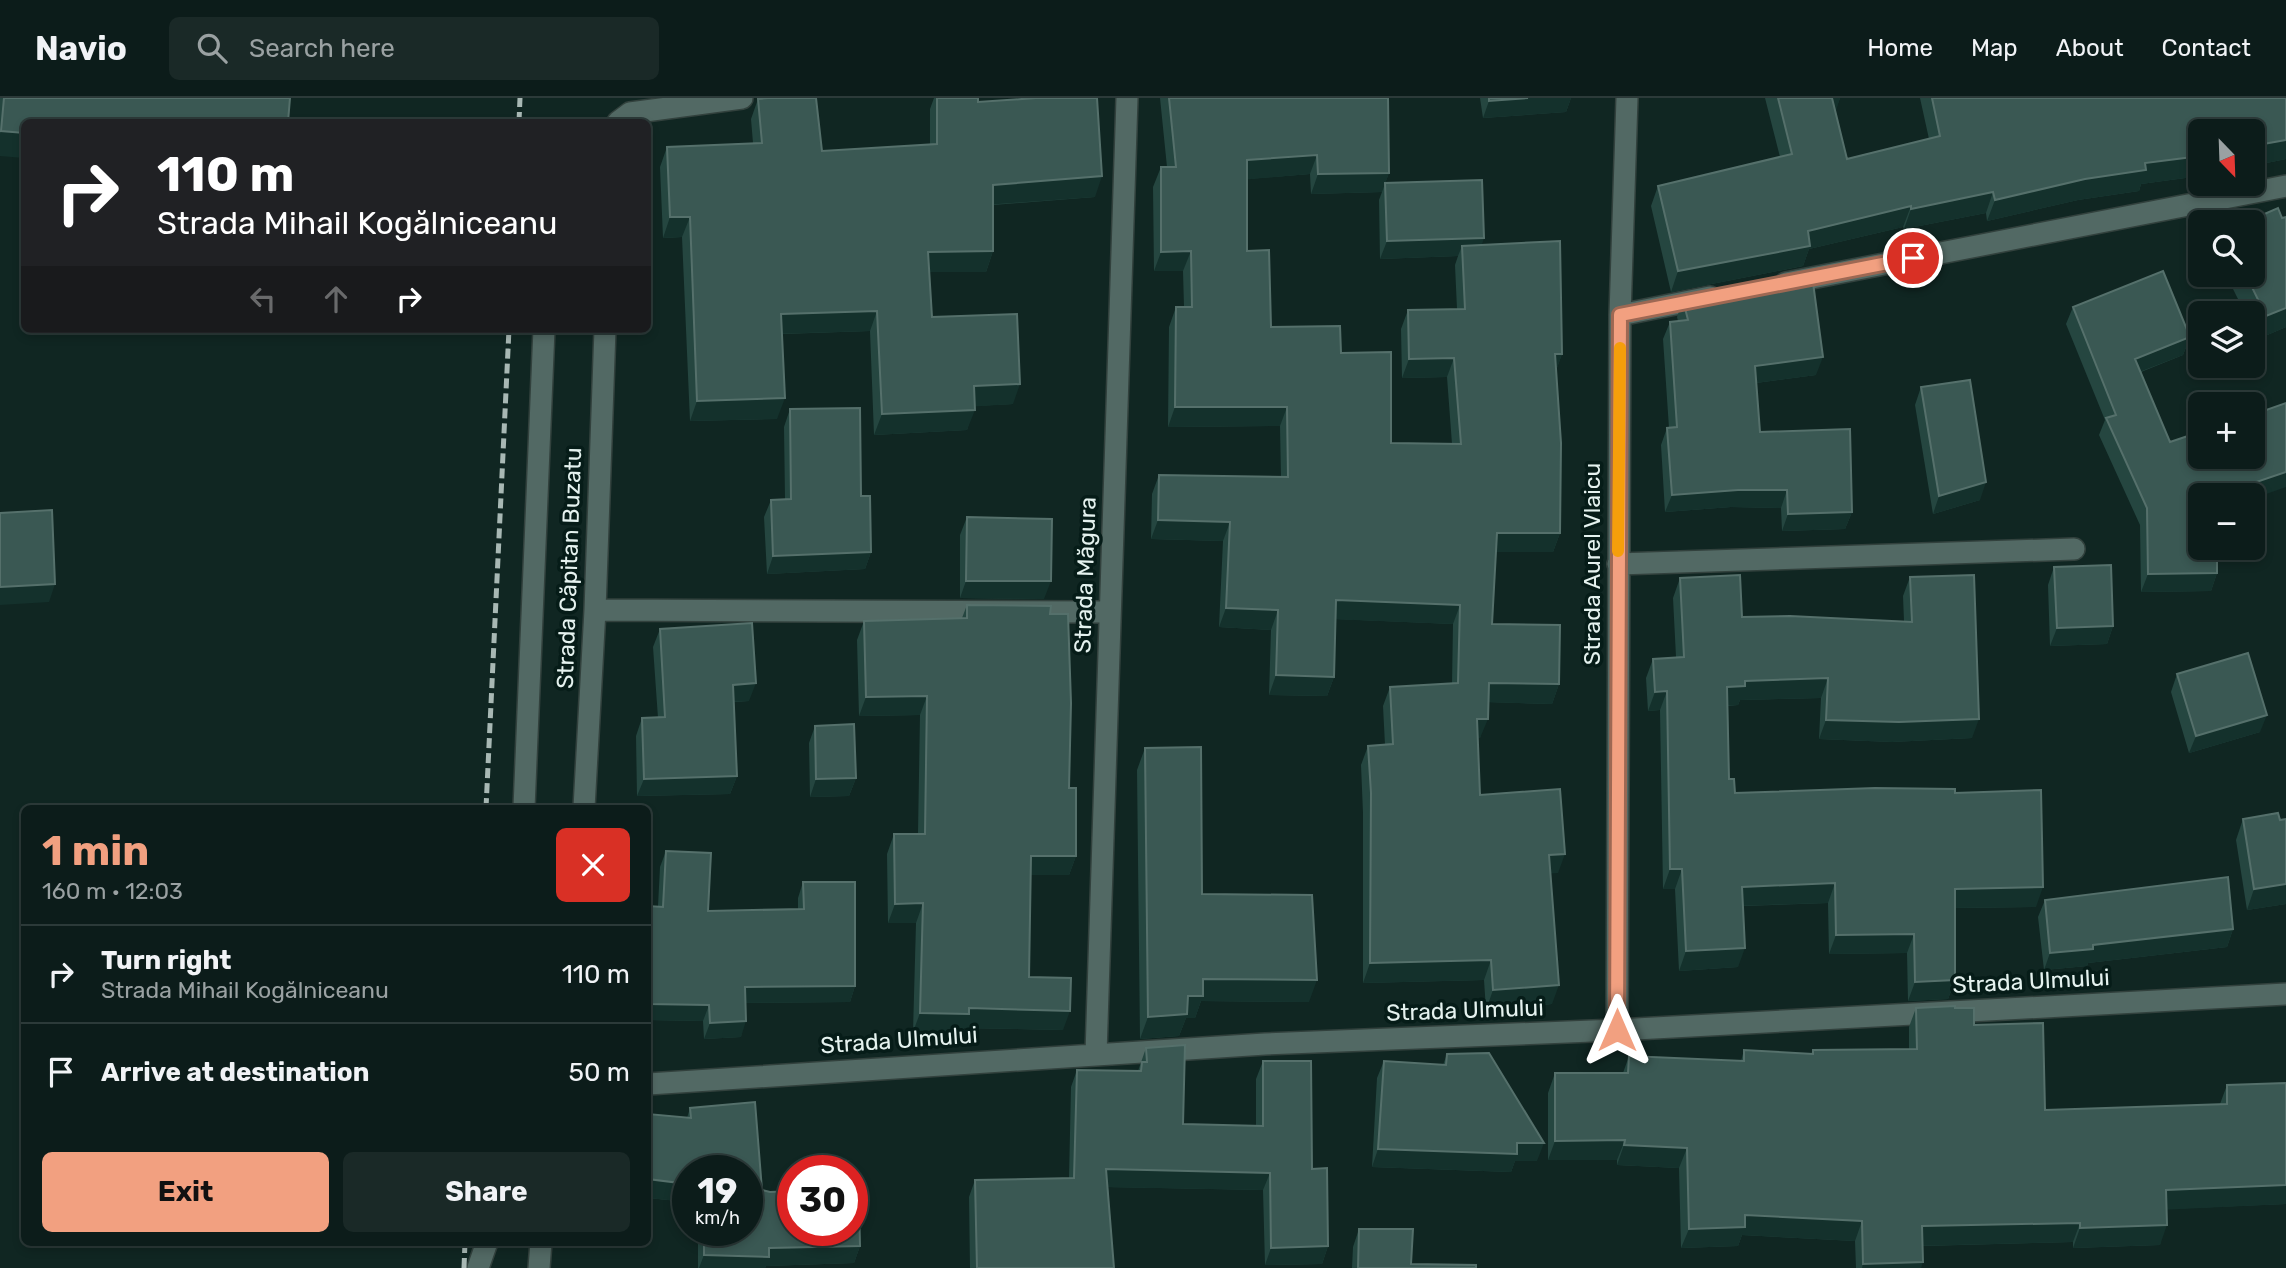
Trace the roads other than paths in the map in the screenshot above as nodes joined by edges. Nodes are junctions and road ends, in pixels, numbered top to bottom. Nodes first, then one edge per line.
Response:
1 (742, 98) edge
2 (1127, 98) edge
3 (1627, 98) edge
4 (627, 114) edge
5 (2286, 186) edge
6 (1770, 286) edge
7 (1729, 294) edge
8 (1620, 315) junction
9 (544, 333) edge
10 (605, 333) edge
11 (2074, 549) dead end
12 (1618, 564) junction
13 (595, 610) junction
14 (1110, 612) junction
15 (524, 805) edge
16 (584, 805) edge
17 (2286, 994) edge
18 (1617, 1030) junction
19 (1096, 1054) junction
20 (651, 1084) edge
21 (486, 1246) edge
22 (541, 1246) edge
23 (478, 1268) edge
24 (539, 1268) edge

1 - 4 street
2 - 14 street, Strada Măgura
3 - 8 street, Strada Aurel Vlaicu
5 - 6 street
7 - 8 street
8 - 12 street, Strada Aurel Vlaicu
9 - 15 street
10 - 13 street, Strada Căpitan Buzatu
11 - 12 street
12 - 18 street, Strada Aurel Vlaicu
13 - 14 street
13 - 16 street, Strada Căpitan Buzatu
14 - 19 street, Strada Măgura
17 - 18 street, Strada Ulmului
18 - 19 street, Strada Ulmului
19 - 20 street, Strada Ulmului
21 - 23 street
22 - 24 street

